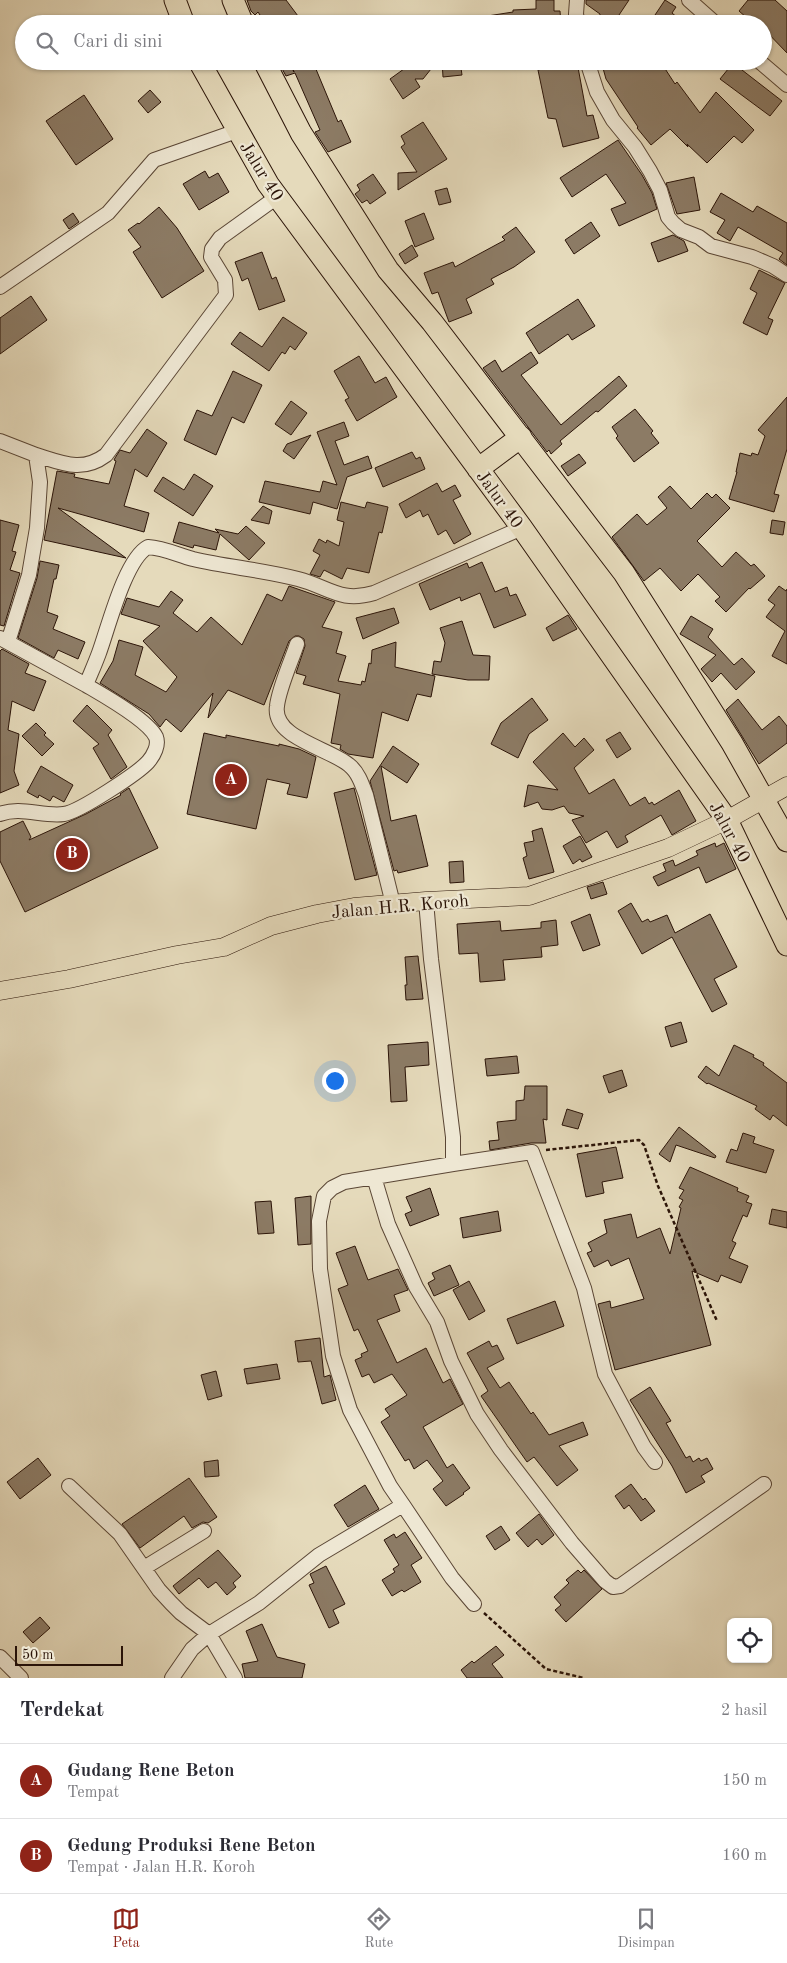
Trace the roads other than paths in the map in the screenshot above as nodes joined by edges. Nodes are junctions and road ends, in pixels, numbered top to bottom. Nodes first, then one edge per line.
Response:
1 (175, 0) edge
2 (233, 0) edge
3 (577, 0) edge
4 (689, 0) edge
5 (181, 15) edge
6 (239, 15) edge
7 (576, 15) edge
8 (706, 15) edge
9 (204, 70) edge
10 (269, 70) edge
11 (591, 70) edge
12 (770, 70) edge
13 (787, 85) edge
14 (238, 131) junction
15 (277, 196) junction
16 (787, 275) edge
17 (0, 287) edge
18 (521, 437) junction
19 (0, 441) edge
20 (36, 455) junction
21 (478, 469) junction
22 (522, 528) junction
23 (4, 640) edge
24 (297, 644) dead end
25 (86, 685) junction
26 (787, 786) edge
27 (764, 800) junction
28 (0, 814) edge
29 (727, 820) junction
30 (787, 842) edge
31 (426, 901) junction
32 (393, 904) junction
33 (787, 945) edge
34 (0, 990) edge
35 (453, 1164) junction
36 (374, 1177) junction
37 (655, 1462) dead end
38 (764, 1484) dead end
39 (68, 1486) dead end
40 (403, 1505) junction
41 (204, 1531) dead end
42 (144, 1568) junction
43 (474, 1604) road end
44 (209, 1634) junction
45 (0, 1658) edge
46 (21, 1678) edge
47 (172, 1678) edge
48 (235, 1678) edge

1 - 5 highway
2 - 6 highway
3 - 7 street
4 - 8 street
9 - 14 highway, Jalur 40
10 - 18 highway
11 - 16 street
12 - 13 street
14 - 15 highway, Jalur 40
14 - 17 street
15 - 20 street
15 - 21 highway, Jalur 40
18 - 21 highway
18 - 27 highway
19 - 20 street
20 - 23 street
21 - 22 highway, Jalur 40
22 - 25 street
22 - 29 highway, Jalur 40
23 - 25 street
24 - 32 street
25 - 28 street
26 - 27 main road, Jalan H.R. Koroh
27 - 29 main road, Jalan H.R. Koroh
27 - 30 highway
29 - 31 main road, Jalan H.R. Koroh
29 - 33 highway, Jalur 40
31 - 32 main road, Jalan H.R. Koroh
31 - 35 street
32 - 34 main road, Jalan H.R. Koroh
35 - 36 street
35 - 37 street
36 - 38 street
36 - 40 street
39 - 42 street
40 - 43 street
40 - 44 street
41 - 42 street
42 - 44 street
44 - 47 street
44 - 48 street
45 - 46 street

